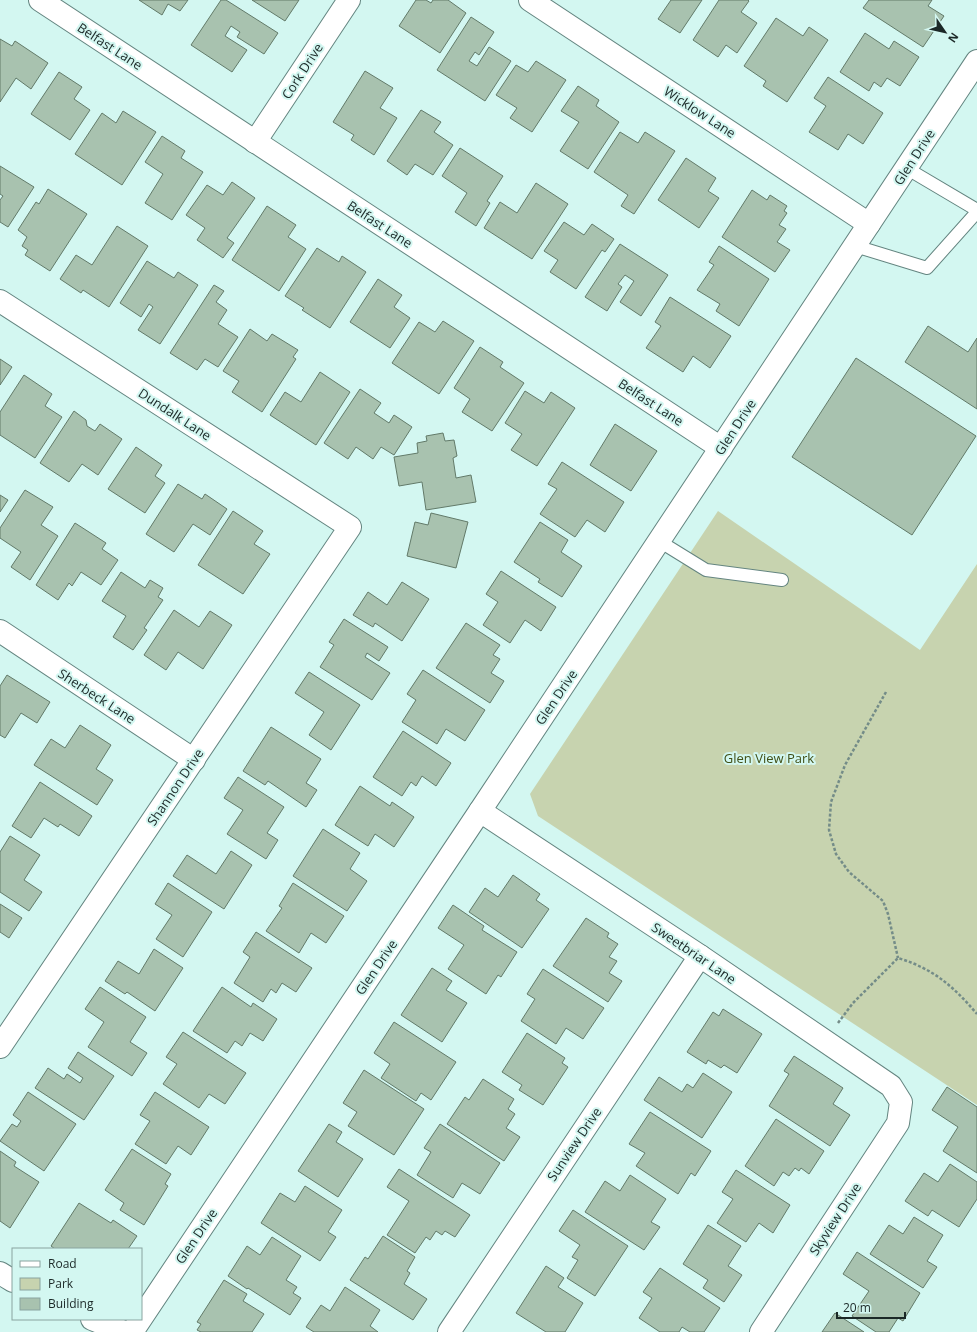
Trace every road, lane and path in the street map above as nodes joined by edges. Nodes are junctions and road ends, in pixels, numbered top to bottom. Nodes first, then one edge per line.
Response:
1 (40, 0) edge
2 (349, 0) edge
3 (530, 0) edge
4 (977, 61) edge
5 (255, 142) junction
6 (906, 168) junction
7 (977, 211) edge
8 (870, 224) junction
9 (855, 246) junction
10 (0, 301) edge
11 (721, 448) junction
12 (350, 527) joint
13 (659, 541) junction
14 (782, 580) dead end
15 (0, 632) edge
16 (886, 692) dead end
17 (194, 760) junction
18 (480, 811) junction
19 (700, 956) junction
20 (898, 958) junction
21 (977, 1014) edge
22 (825, 1041) junction
23 (0, 1047) edge
24 (901, 1102) joint
25 (0, 1273) edge
26 (12, 1280) edge
27 (142, 1317) edge
28 (94, 1320) edge
29 (140, 1320) edge
30 (124, 1332) edge
31 (132, 1332) edge
32 (449, 1332) edge
33 (761, 1332) edge

1 - 5 street, Belfast Lane
2 - 5 street, Cork Drive
3 - 8 street, Wicklow Lane
4 - 6 street, Glen Drive
5 - 11 street, Belfast Lane
6 - 7 lane
6 - 8 street, Glen Drive
7 - 9 lane
8 - 9 street, Glen Drive
9 - 11 street, Glen Drive
10 - 12 street, Dundalk Lane
11 - 13 street, Glen Drive
12 - 17 street, Shannon Drive
13 - 14 lane
13 - 18 street, Glen Drive
15 - 17 street, Sherbeck Lane
16 - 20 path
17 - 23 street, Shannon Drive
18 - 19 street, Sweetbriar Lane
18 - 27 street, Glen Drive
19 - 22 street, Sweetbriar Lane
19 - 32 street, Sunview Drive
20 - 21 path
20 - 22 path
22 - 24 street, Sweetbriar Lane
24 - 33 street, Skyview Drive
25 - 26 street
28 - 30 street
29 - 31 street, Glen Drive

